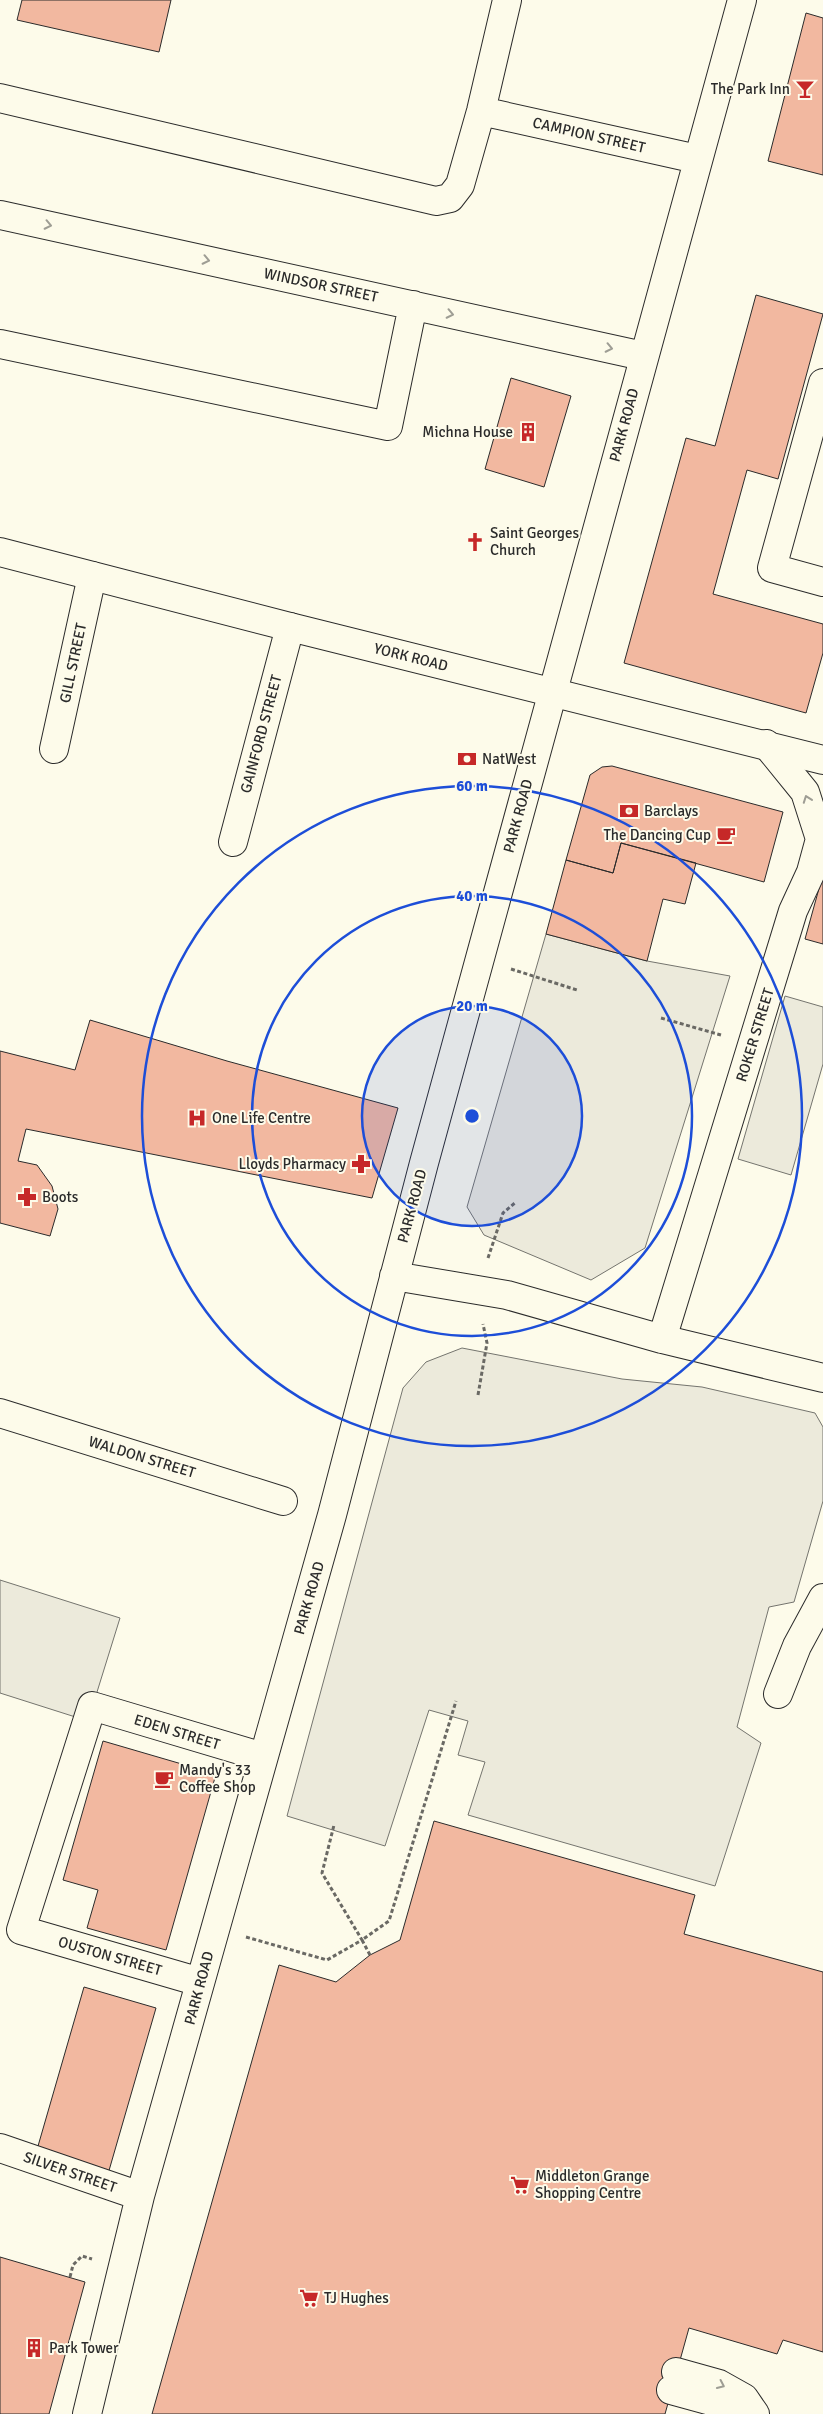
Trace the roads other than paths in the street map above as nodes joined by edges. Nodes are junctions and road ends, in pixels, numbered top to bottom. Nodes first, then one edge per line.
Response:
1 (508, 0) edge
2 (742, 0) edge
3 (0, 98) edge
4 (481, 111) junction
5 (697, 159) junction
6 (0, 214) edge
7 (412, 305) junction
8 (0, 344) edge
9 (643, 356) junction
10 (823, 382) edge
11 (0, 552) edge
12 (92, 576) junction
13 (823, 582) edge
14 (290, 627) junction
15 (552, 691) junction
16 (766, 744) junction
17 (54, 749) dead end
18 (823, 760) edge
19 (233, 842) dead end
20 (394, 1276) junction
21 (662, 1339) junction
22 (823, 1378) edge
23 (0, 1413) edge
24 (283, 1501) dead end
25 (823, 1598) edge
26 (778, 1694) dead end
27 (263, 1757) junction
28 (21, 1930) joint
29 (200, 1982) junction
30 (0, 2148) edge
31 (140, 2196) junction
32 (87, 2414) edge
33 (732, 2414) edge
34 (755, 2414) edge

1 - 4 street
2 - 5 street, PARK ROAD
3 - 4 street
4 - 5 street, CAMPION STREET
5 - 9 street, PARK ROAD
6 -> 7 street, WINDSOR STREET
7 - 8 street
7 -> 9 street, WINDSOR STREET
9 - 15 street, PARK ROAD
10 - 13 street
11 - 12 street, YORK ROAD
12 - 14 street, YORK ROAD
12 - 17 street, GILL STREET
14 - 15 street, YORK ROAD
14 - 19 street, GAINFORD STREET
15 - 16 street, YORK ROAD
15 - 20 street, PARK ROAD
16 - 18 street, YORK ROAD
21 -> 16 street, ROKER STREET
20 - 21 street
20 - 27 street, PARK ROAD
21 - 22 street
23 - 24 street, WALDON STREET
25 - 26 street
27 - 28 street, EDEN STREET
27 - 29 street, PARK ROAD
28 - 29 street, OUSTON STREET
29 - 31 street, PARK ROAD
30 - 31 street, SILVER STREET
31 - 32 street, PARK ROAD
33 -> 34 street

